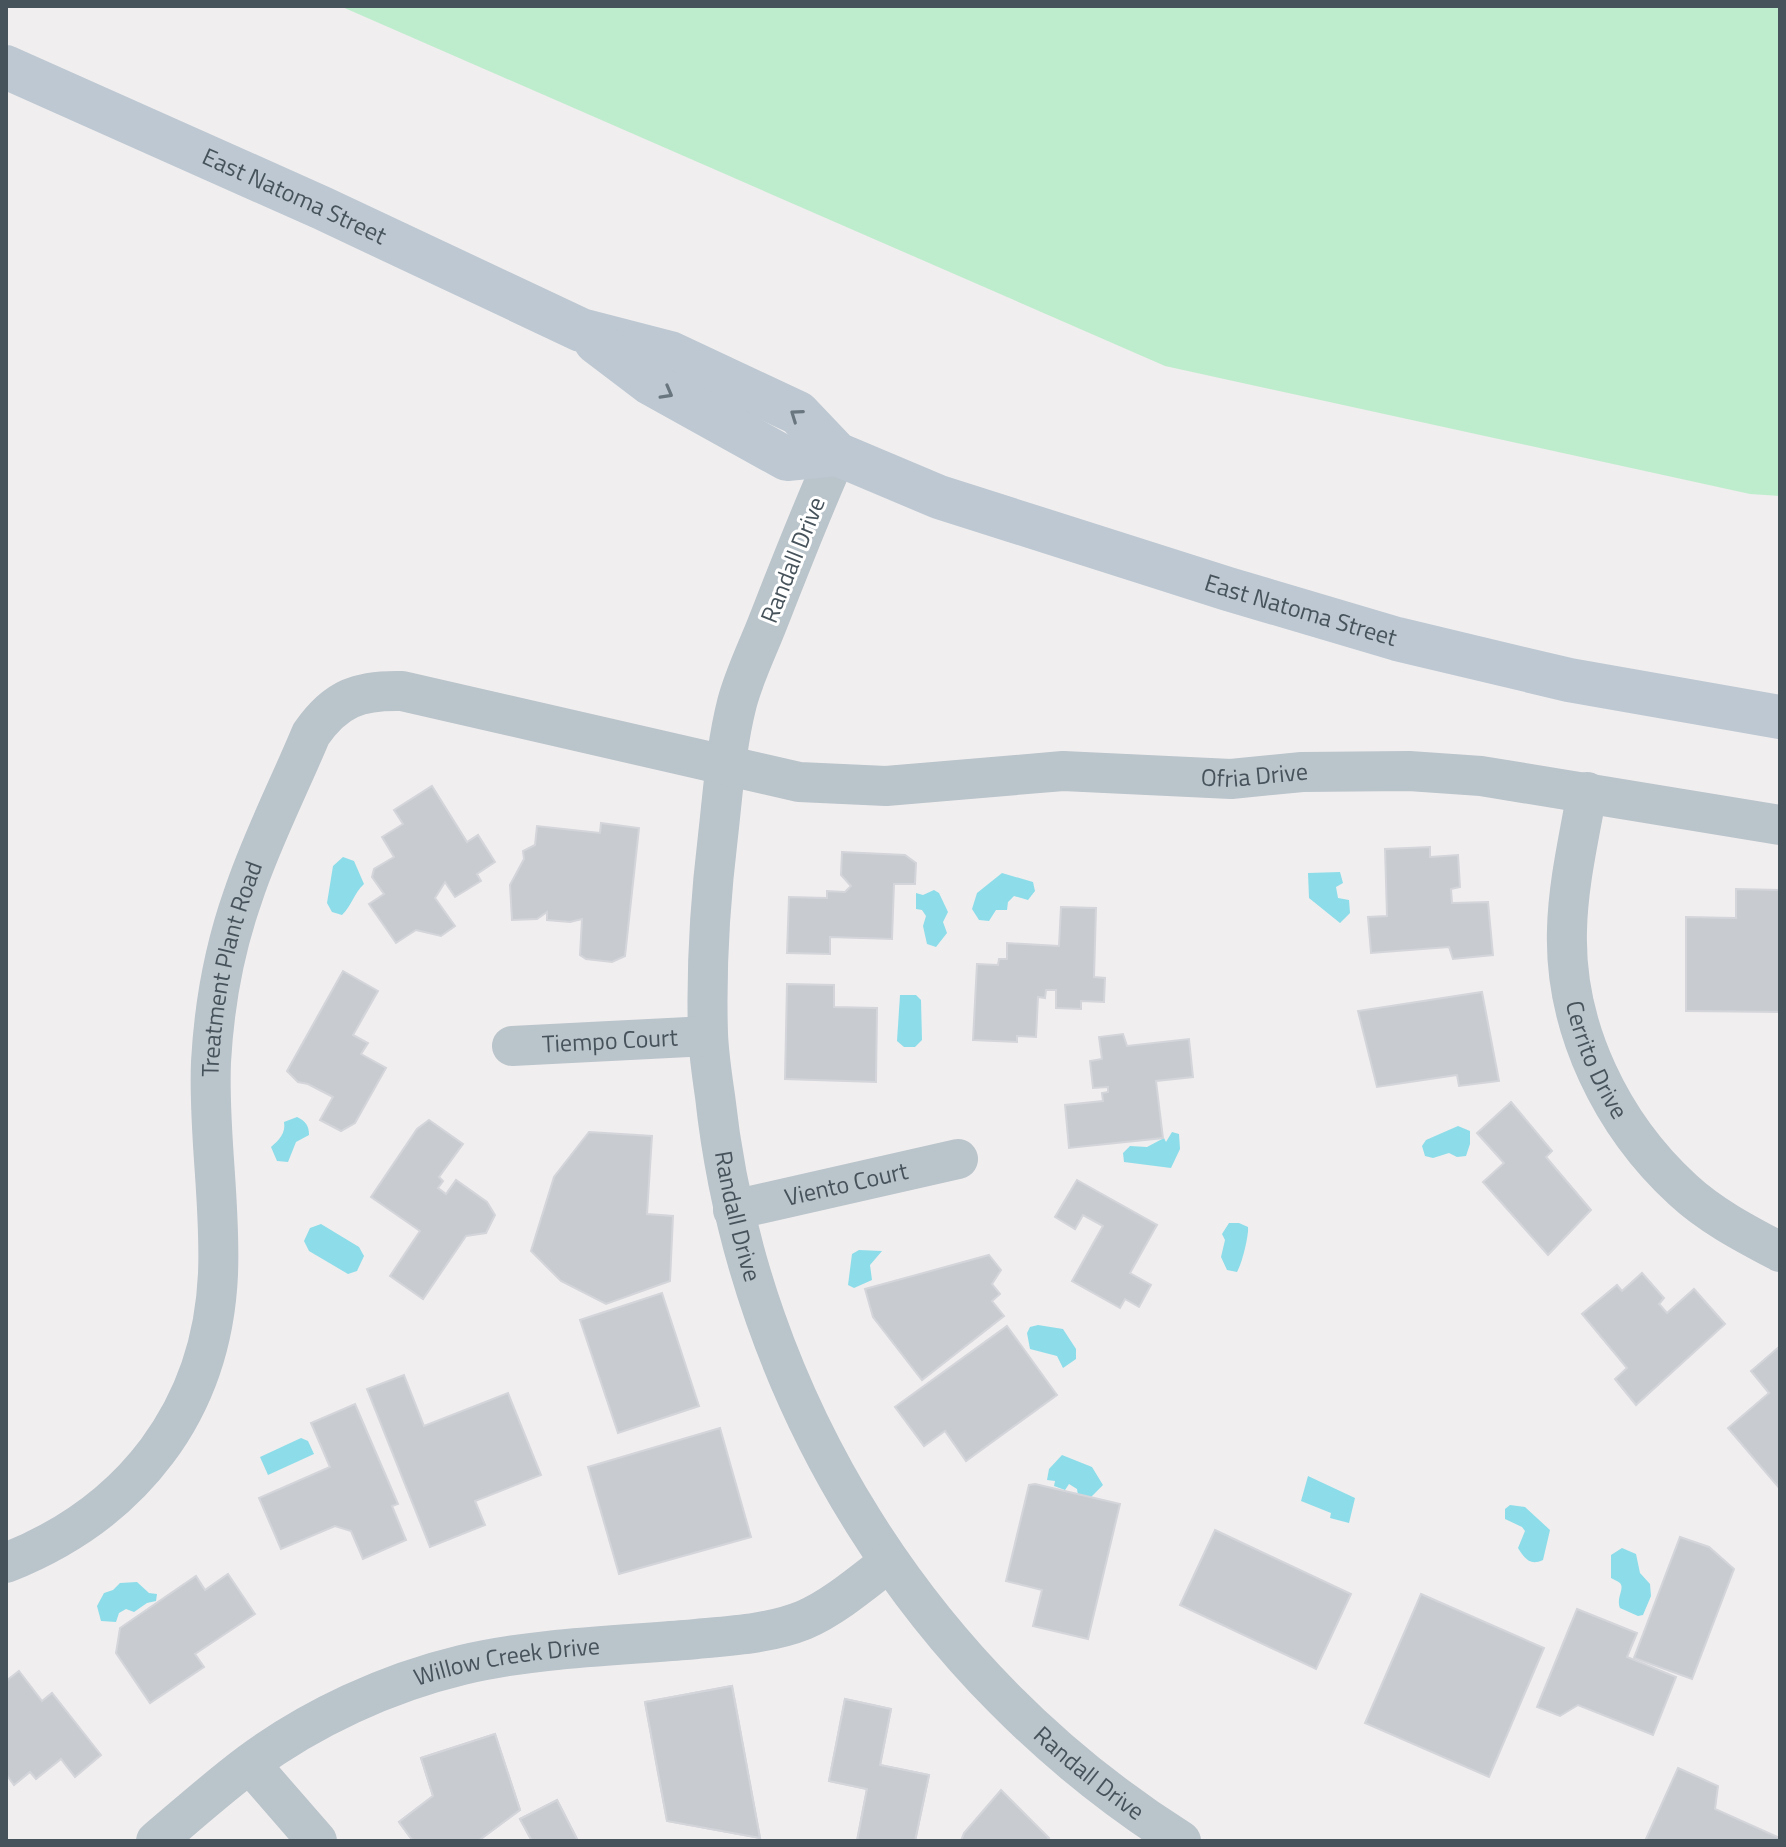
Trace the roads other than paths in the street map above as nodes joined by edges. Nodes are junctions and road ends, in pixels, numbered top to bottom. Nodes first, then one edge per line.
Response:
1 (6, 67) edge
2 (837, 454) junction
3 (1780, 717) edge
4 (726, 766) junction
5 (1587, 792) junction
6 (1780, 825) edge
7 (708, 1036) junction
8 (512, 1046) dead end
9 (958, 1159) dead end
10 (733, 1210) junction
11 (1780, 1252) edge
12 (889, 1562) junction
13 (6, 1563) edge
14 (250, 1764) junction
15 (156, 1841) edge
16 (317, 1841) edge
17 (1181, 1841) edge

1 - 2 main road, East Natoma Street
2 - 3 main road, East Natoma Street
2 - 4 street, Randall Drive
4 - 5 street, Ofria Drive
4 - 7 street, Randall Drive
4 - 13 street, Treatment Plant Road
5 - 6 street, Ofria Drive
5 - 11 street, Cerrito Drive
7 - 8 street, Tiempo Court
7 - 10 street, Randall Drive
9 - 10 street, Viento Court
10 - 12 street, Randall Drive
12 - 14 street, Willow Creek Drive
12 - 17 street, Randall Drive
14 - 15 street, Willow Creek Drive
14 - 16 street

